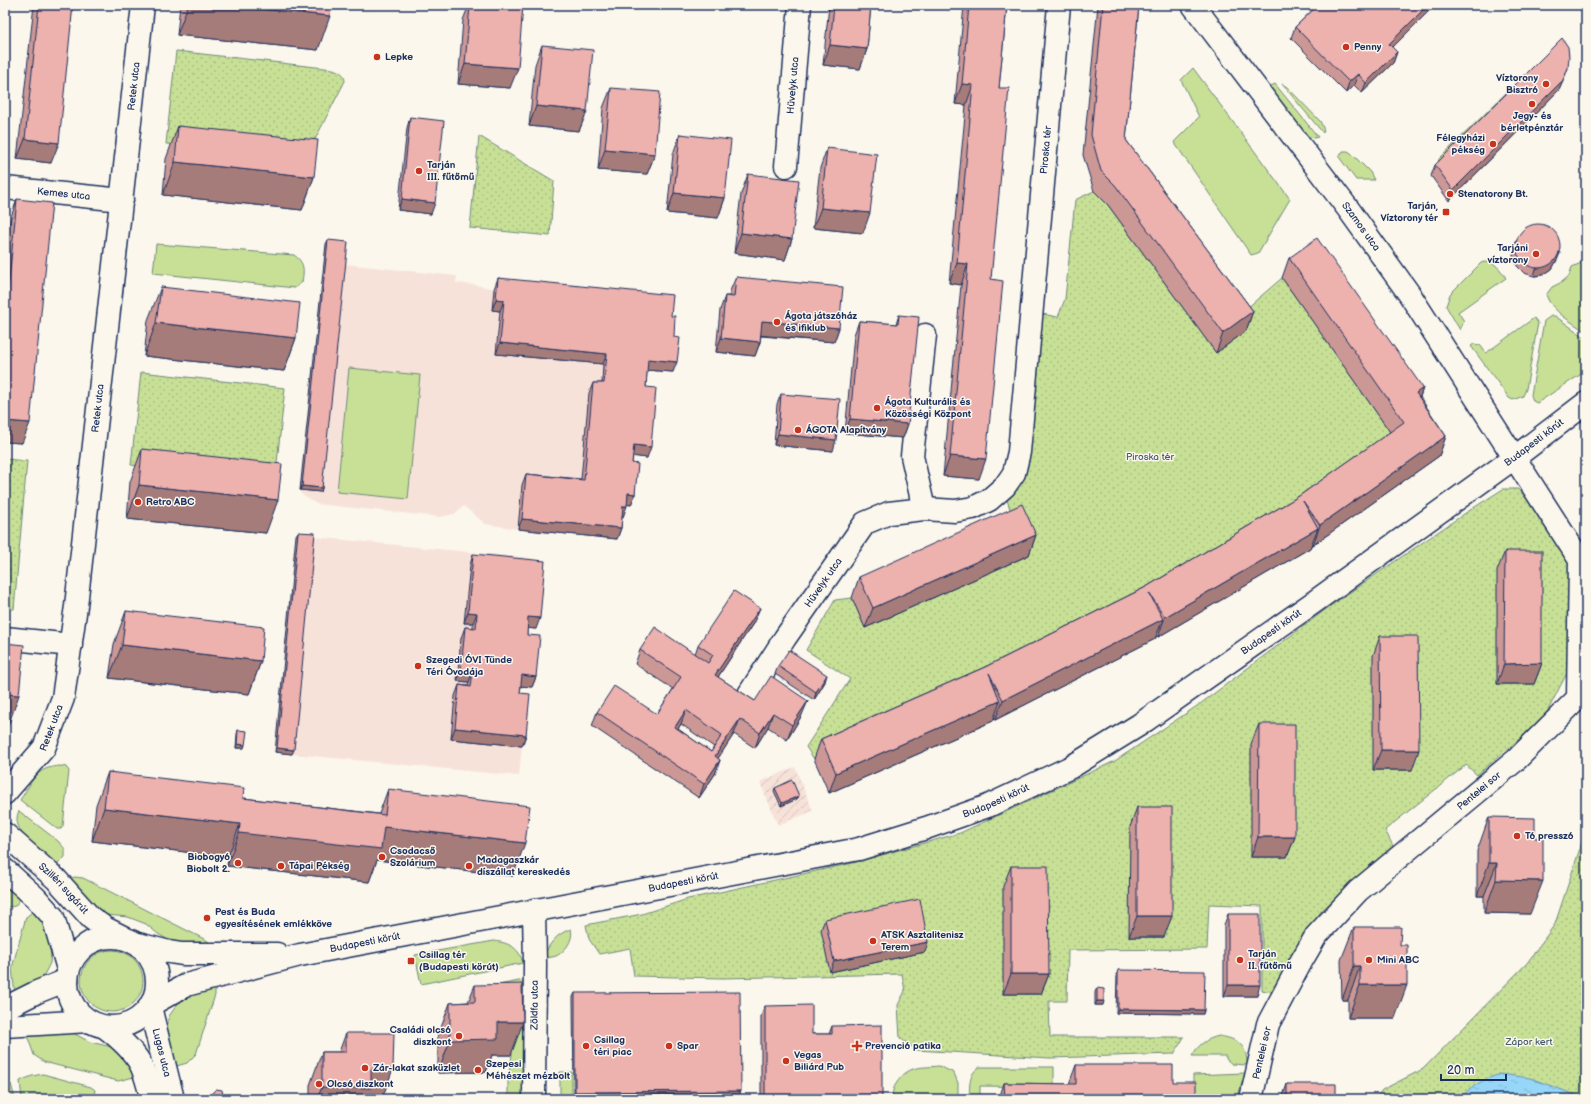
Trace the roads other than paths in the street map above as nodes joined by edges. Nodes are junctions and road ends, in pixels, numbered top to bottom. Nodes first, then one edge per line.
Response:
1 (143, 5) edge
2 (800, 5) edge
3 (1059, 5) edge
4 (1193, 5) edge
5 (786, 166) dead end
6 (5, 188) edge
7 (122, 200) junction
8 (925, 335) dead end
9 (1586, 403) edge
10 (1514, 458) junction
11 (989, 500) joint
12 (924, 509) junction
13 (5, 638) edge
14 (71, 645) junction
15 (749, 694) dead end
16 (5, 793) edge
17 (5, 834) edge
18 (5, 870) edge
19 (534, 910) junction
20 (131, 941) junction
21 (300, 955) junction
22 (68, 975) junction
23 (151, 1005) junction
24 (5, 1008) edge
25 (97, 1024) junction
26 (5, 1026) edge
27 (152, 1099) edge
28 (173, 1099) edge
29 (534, 1099) edge
30 (1251, 1099) edge

1 - 7 street, Retek utca
2 - 5 street, Hüvelyk utca
3 - 11 street, Piroska tér
4 - 10 street, Szamos utca
6 - 7 street, Kemes utca
7 - 14 street, Retek utca
8 - 12 street
9 - 10 street, Budapesti körút
10 - 19 street, Budapesti körút
10 - 30 street, Pentelei sor
11 - 12 street, Hüvelyk utca
12 - 15 street, Hüvelyk utca
13 - 14 street
14 - 16 street, Retek utca
17 - 20 street, Szilléri sugárút
18 - 22 street
19 - 21 street, Budapesti körút
19 - 29 street, Zöldfa utca
20 - 21 street, Budapesti körút
20 - 22 street
20 - 23 street
21 - 23 street, Budapesti körút
22 - 24 street
22 - 25 street
23 - 25 street
23 - 28 street, Lugas utca
25 - 26 street
25 - 27 street

